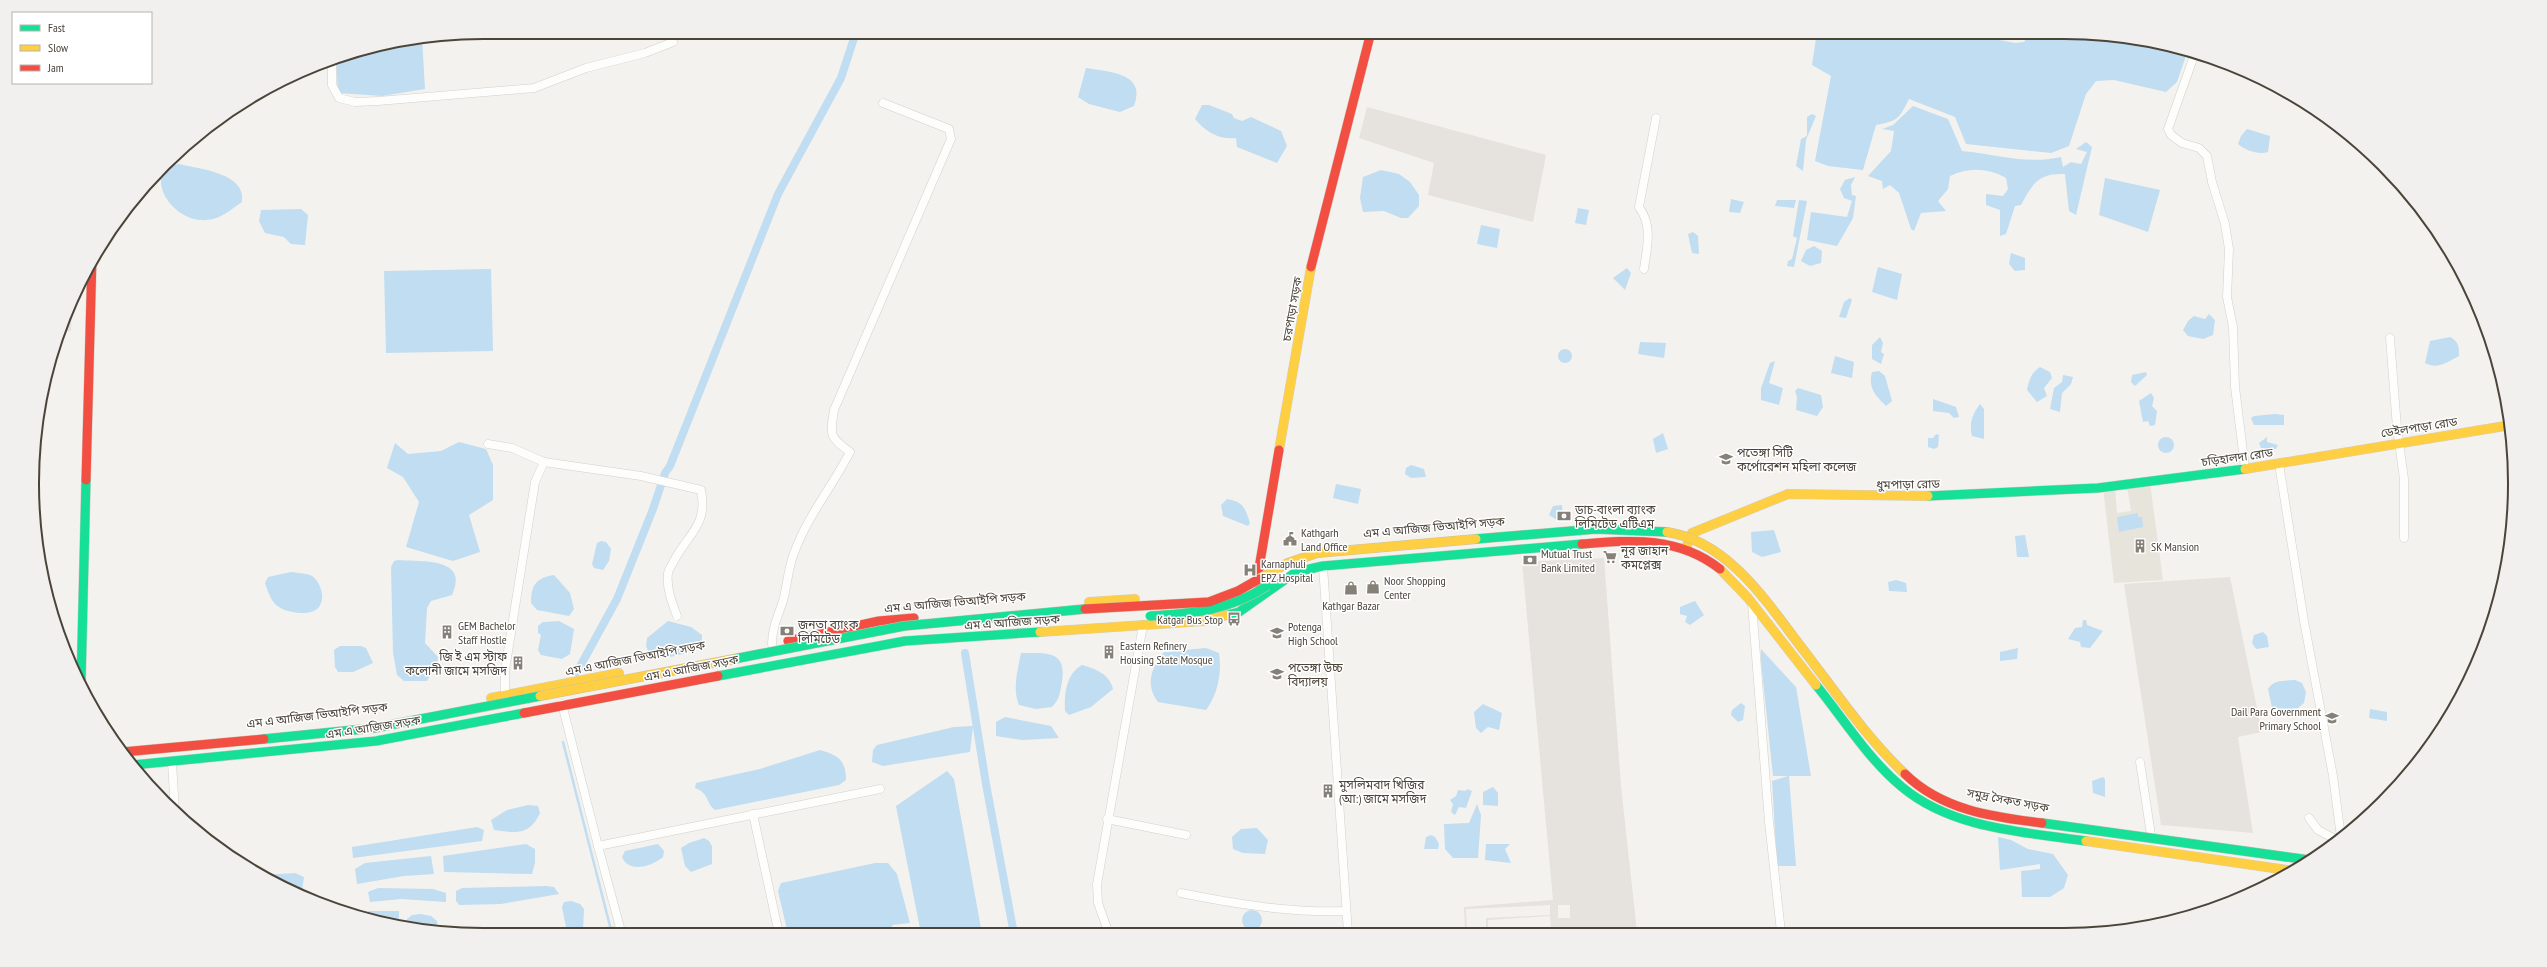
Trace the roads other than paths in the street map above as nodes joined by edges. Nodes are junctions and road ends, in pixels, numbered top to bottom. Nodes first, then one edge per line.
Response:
1 (1370, 39) edge
2 (672, 42) dead end
3 (2193, 59) edge
4 (332, 66) edge
5 (882, 102) dead end
6 (1656, 118) dead end
7 (1644, 269) dead end
8 (92, 275) edge
9 (2390, 338) dead end
10 (2504, 426) edge
11 (2400, 442) junction
12 (488, 444) dead end
13 (2330, 455) joint
14 (544, 462) junction
15 (2279, 464) junction
16 (2245, 468) junction
17 (2148, 481) joint
18 (1692, 533) junction
19 (2404, 538) dead end
20 (1686, 546) junction
21 (1323, 566) junction
22 (1258, 574) junction
23 (1262, 594) junction
24 (1766, 596) joint
25 (1752, 602) junction
26 (677, 616) dead end
27 (1143, 625) junction
28 (772, 644) junction
29 (81, 672) edge
30 (505, 695) junction
31 (562, 704) junction
32 (126, 747) edge
33 (129, 751) edge
34 (136, 760) edge
35 (172, 762) junction
36 (2140, 762) dead end
37 (139, 765) edge
38 (880, 789) dead end
39 (174, 803) edge
40 (752, 814) junction
41 (2309, 818) dead end
42 (1107, 819) junction
43 (2340, 831) edge
44 (1186, 835) dead end
45 (2151, 835) junction
46 (2332, 837) edge
47 (598, 846) junction
48 (2305, 856) edge
49 (2301, 859) edge
50 (2291, 865) edge
51 (2283, 869) edge
52 (1181, 893) dead end
53 (1346, 911) junction
54 (620, 928) edge
55 (778, 928) edge
56 (1107, 928) edge
57 (1348, 928) edge
58 (1782, 928) edge

1 - 22 main road, চরপাড়া সড়ক
2 - 4 street
3 - 16 street
5 - 28 street
6 - 7 street
8 - 29 main road
9 - 11 street
10 - 11 main road, ডেইলপাড়া রোড
11 - 13 main road, ডেইলপাড়া রোড
11 - 19 street
12 - 14 street
13 - 15 main road, চড়িহালদা রোড
14 - 26 street
14 - 30 street
15 - 16 main road, চড়িহালদা রোড
15 - 43 street
16 - 17 main road, চড়িহালদা রোড
17 - 18 main road, ধুমপাড়া রোড
18 - 20 main road
18 - 22 main road, এম এ আজিজ ভিআইপি সড়ক
18 - 24 main road, এম এ আজিজ ভিআইপি সড়ক
20 - 21 main road
20 - 25 main road
20 - 34 main road, bridge
20 - 50 main road
21 - 23 main road
21 - 53 street
22 - 23 main road, চরপাড়া সড়ক
22 - 28 main road, এম এ আজিজ ভিআইপি সড়ক
23 - 27 main road, এম এ আজিজ সড়ক
24 - 45 main road, সমুদ্র সৈকত সড়ক
25 - 51 main road
25 - 58 street
27 - 31 main road, এম এ আজিজ সড়ক
27 - 42 street
28 - 30 main road, এম এ আজিজ ভিআইপি সড়ক
30 - 32 main road, এম এ আজিজ ভিআইপি সড়ক
31 - 35 main road, এম এ আজিজ সড়ক
31 - 47 street
33 - 49 main road, bridge
35 - 37 main road, এম এ আজিজ সড়ক
35 - 39 street
36 - 45 street
38 - 40 street
40 - 47 street
40 - 55 street
41 - 46 street
42 - 44 street
42 - 56 street
45 - 48 main road, সমুদ্র সৈকত সড়ক
47 - 54 street
52 - 53 street
53 - 57 street

